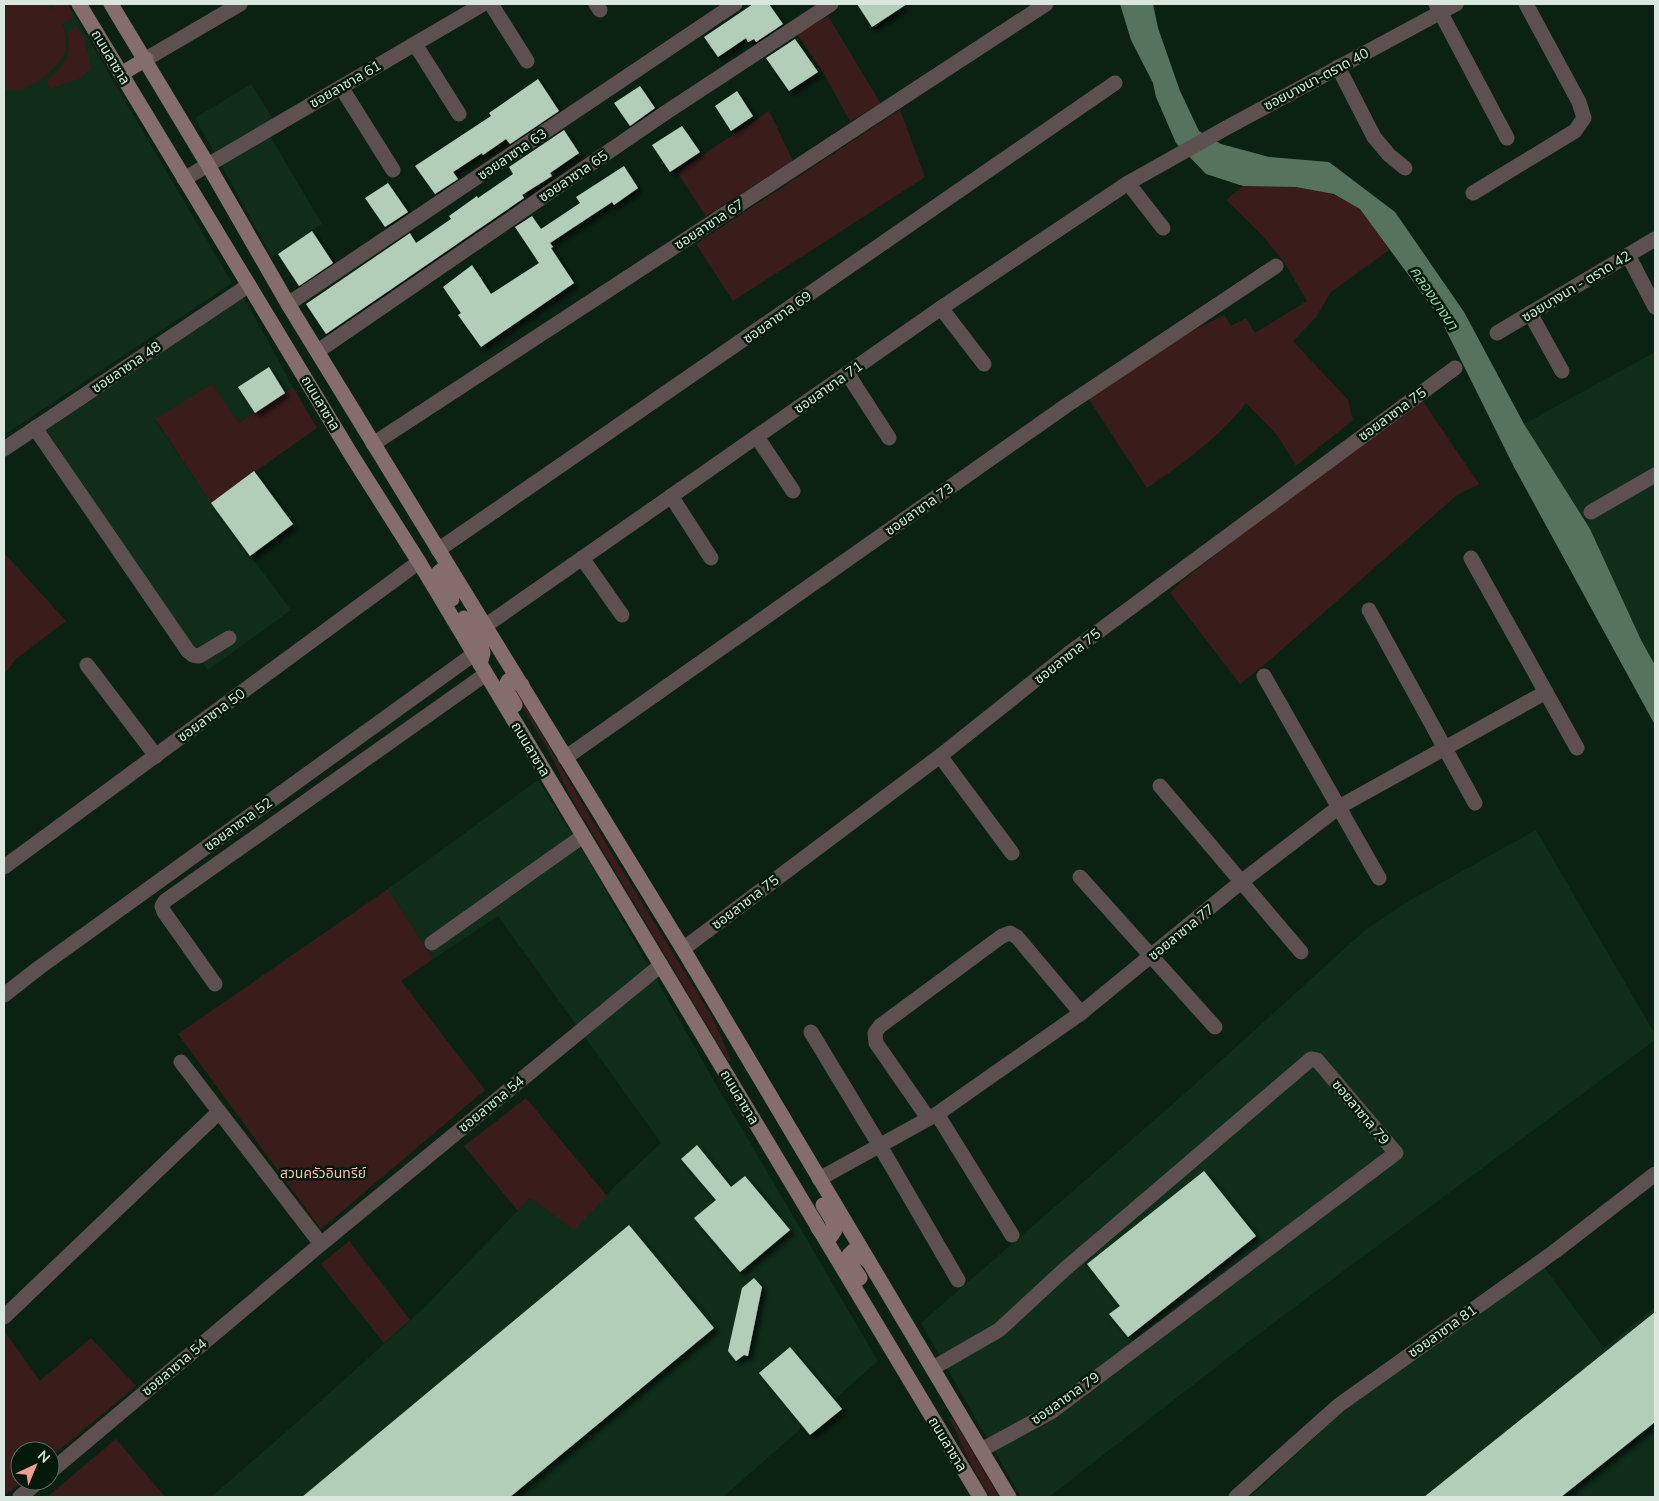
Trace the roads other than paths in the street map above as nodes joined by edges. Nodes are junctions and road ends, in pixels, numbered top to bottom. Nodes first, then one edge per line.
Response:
1 (79, 4) edge
2 (112, 4) edge
3 (240, 4) edge
4 (483, 4) edge
5 (491, 4) edge
6 (736, 4) edge
7 (831, 4) edge
8 (1046, 4) edge
9 (1456, 4) edge
10 (1526, 4) edge
11 (1438, 8) edge
12 (415, 44) junction
13 (146, 59) junction
14 (527, 61) dead end
15 (1338, 67) junction
16 (120, 74) junction
17 (1115, 84) dead end
18 (341, 87) junction
19 (459, 114) dead end
20 (1507, 138) dead end
21 (1177, 154) joint
22 (208, 164) junction
23 (1405, 168) dead end
24 (393, 170) dead end
25 (184, 179) junction
26 (1128, 183) junction
27 (1473, 194) dead end
28 (1163, 228) dead end
29 (1655, 239) edge
30 (1628, 254) junction
31 (1276, 266) dead end
32 (249, 284) junction
33 (288, 304) junction
34 (1655, 307) edge
35 (941, 308) junction
36 (1530, 313) junction
37 (1497, 333) dead end
38 (318, 351) junction
39 (984, 364) dead end
40 (1455, 368) dead end
41 (1562, 371) dead end
42 (847, 374) junction
43 (36, 428) junction
44 (756, 437) junction
45 (889, 438) dead end
46 (4, 450) edge
47 (376, 450) junction
48 (1655, 475) edge
49 (793, 491) dead end
50 (670, 496) junction
51 (1591, 512) dead end
52 (438, 550) junction
53 (582, 558) junction
54 (711, 558) dead end
55 (1471, 558) dead end
56 (419, 562) junction
57 (451, 572) junction
58 (1369, 610) dead end
59 (622, 615) dead end
60 (485, 626) junction
61 (229, 638) dead end
62 (480, 664) junction
63 (87, 665) dead end
64 (511, 667) junction
65 (1264, 676) dead end
66 (522, 685) junction
67 (1546, 692) junction
68 (1445, 748) junction
69 (1577, 748) dead end
70 (156, 756) junction
71 (940, 756) junction
72 (566, 758) junction
73 (552, 785) junction
74 (1160, 786) dead end
75 (1475, 803) dead end
76 (1339, 807) junction
77 (583, 836) junction
78 (1012, 853) dead end
79 (4, 868) edge
80 (1080, 877) dead end
81 (1378, 878) dead end
82 (1241, 882) junction
83 (432, 943) dead end
84 (683, 949) junction
85 (1301, 952) dead end
86 (1151, 957) junction
87 (661, 965) junction
88 (215, 984) dead end
89 (4, 995) edge
90 (1081, 1013) junction
91 (1215, 1027) dead end
92 (811, 1032) dead end
93 (735, 1037) junction
94 (182, 1062) dead end
95 (219, 1112) junction
96 (933, 1116) junction
97 (880, 1146) junction
98 (1655, 1174) edge
99 (819, 1179) junction
100 (816, 1224) junction
101 (1012, 1235) dead end
102 (321, 1244) junction
103 (869, 1263) junction
104 (958, 1280) dead end
105 (4, 1317) edge
106 (933, 1368) junction
107 (981, 1450) junction
108 (958, 1461) junction
109 (60, 1464) edge
110 (980, 1497) edge
111 (1009, 1497) edge
112 (1236, 1497) edge

1 - 16 street, ถนนลาซาล
2 - 13 street, ถนนลาซาล
3 - 13 street
4 - 12 street, ซอยลาซาล 61
5 - 14 street
6 - 33 street, ซอยลาซาล 63
7 - 38 street, ซอยลาซาล 65
8 - 47 street, ซอยลาซาล 67
9 - 11 street, ซอยบางนา-ตราด 40
10 - 27 street
11 - 15 street, ซอยบางนา-ตราด 40
11 - 20 street
12 - 18 street, ซอยลาซาล 61
12 - 19 street
13 - 16 street
13 - 22 street, ถนนลาซาล
15 - 21 street, ซอยบางนา-ตราด 40
15 - 23 street
16 - 25 street, ถนนลาซาล
17 - 52 street, ซอยลาซาล 69
18 - 22 street, ซอยลาซาล 61
18 - 24 street
21 - 26 street, ซอยลาซาล 71
22 - 25 street, ซอยลาซาล 61
22 - 33 street, ถนนลาซาล
25 - 32 street, ถนนลาซาล
26 - 28 street
26 - 35 street, ซอยลาซาล 71
29 - 30 street, ซอยบางนา - ตราด 42
30 - 34 street
30 - 36 street, ซอยบางนา - ตราด 42
31 - 72 street, ซอยลาซาล 73
32 - 43 street, ซอยลาซาล 48
32 - 56 street, ถนนลาซาล
33 - 38 street, ถนนลาซาล
35 - 39 street
35 - 42 street, ซอยลาซาล 71
36 - 37 street, ซอยบางนา - ตราด 42
36 - 41 street
38 - 47 street, ถนนลาซาล
40 - 71 street, ซอยลาซาล 75
42 - 44 street, ซอยลาซาล 71
42 - 45 street
43 - 46 street, ซอยลาซาล 48
43 - 61 street
44 - 49 street
44 - 50 street, ซอยลาซาล 71
47 - 52 street, ถนนลาซาล
47 - 56 street
48 - 51 street
50 - 53 street, ซอยลาซาล 71
50 - 54 street
52 - 57 street, ถนนลาซาล
53 - 59 street
53 - 60 street, ซอยลาซาล 71
55 - 67 street
56 - 62 street, ถนนลาซาล
56 - 70 street, ซอยลาซาล 50
57 - 60 street, ถนนลาซาล
57 - 62 street
58 - 68 street
60 - 64 street, ถนนลาซาล
62 - 64 street
62 - 73 street, ถนนลาซาล
62 - 88 street
62 - 89 street, ซอยลาซาล 52
63 - 70 street
64 - 66 street, ถนนลาซาล
65 - 76 street
66 - 72 street, ถนนลาซาล
66 - 73 street
67 - 68 street, ซอยลาซาล 77
67 - 69 street
68 - 75 street
68 - 76 street, ซอยลาซาล 77
70 - 79 street, ซอยลาซาล 50
71 - 78 street
71 - 84 street, ซอยลาซาล 75
72 - 84 street, ถนนลาซาล
73 - 77 street, ถนนลาซาล
74 - 82 street
76 - 81 street
76 - 82 street, ซอยลาซาล 77
77 - 83 street
77 - 87 street, ถนนลาซาล
80 - 86 street
82 - 85 street
82 - 86 street, ซอยลาซาล 77
84 - 93 street, ถนนลาซาล
86 - 90 street, ซอยลาซาล 77
86 - 91 street
87 - 100 street, ถนนลาซาล
87 - 102 street, ซอยลาซาล 54
90 - 96 street, ซอยลาซาล 77
90 - 96 street
92 - 97 street
93 - 99 street, ถนนลาซาล
93 - 100 street
94 - 95 street
95 - 102 street
95 - 105 street
96 - 97 street, ซอยลาซาล 77
96 - 101 street
97 - 99 street, ซอยลาซาล 77
97 - 104 street
98 - 112 street, ซอยลาซาล 81
99 - 103 street, ถนนลาซาล
100 - 108 street, ถนนลาซาล
102 - 109 street, ซอยลาซาล 54
103 - 106 street, ถนนลาซาล
103 - 108 street
106 - 107 street, ถนนลาซาล
106 - 107 street, ซอยลาซาล 79
107 - 111 street, ถนนลาซาล
108 - 110 street, ถนนลาซาล

